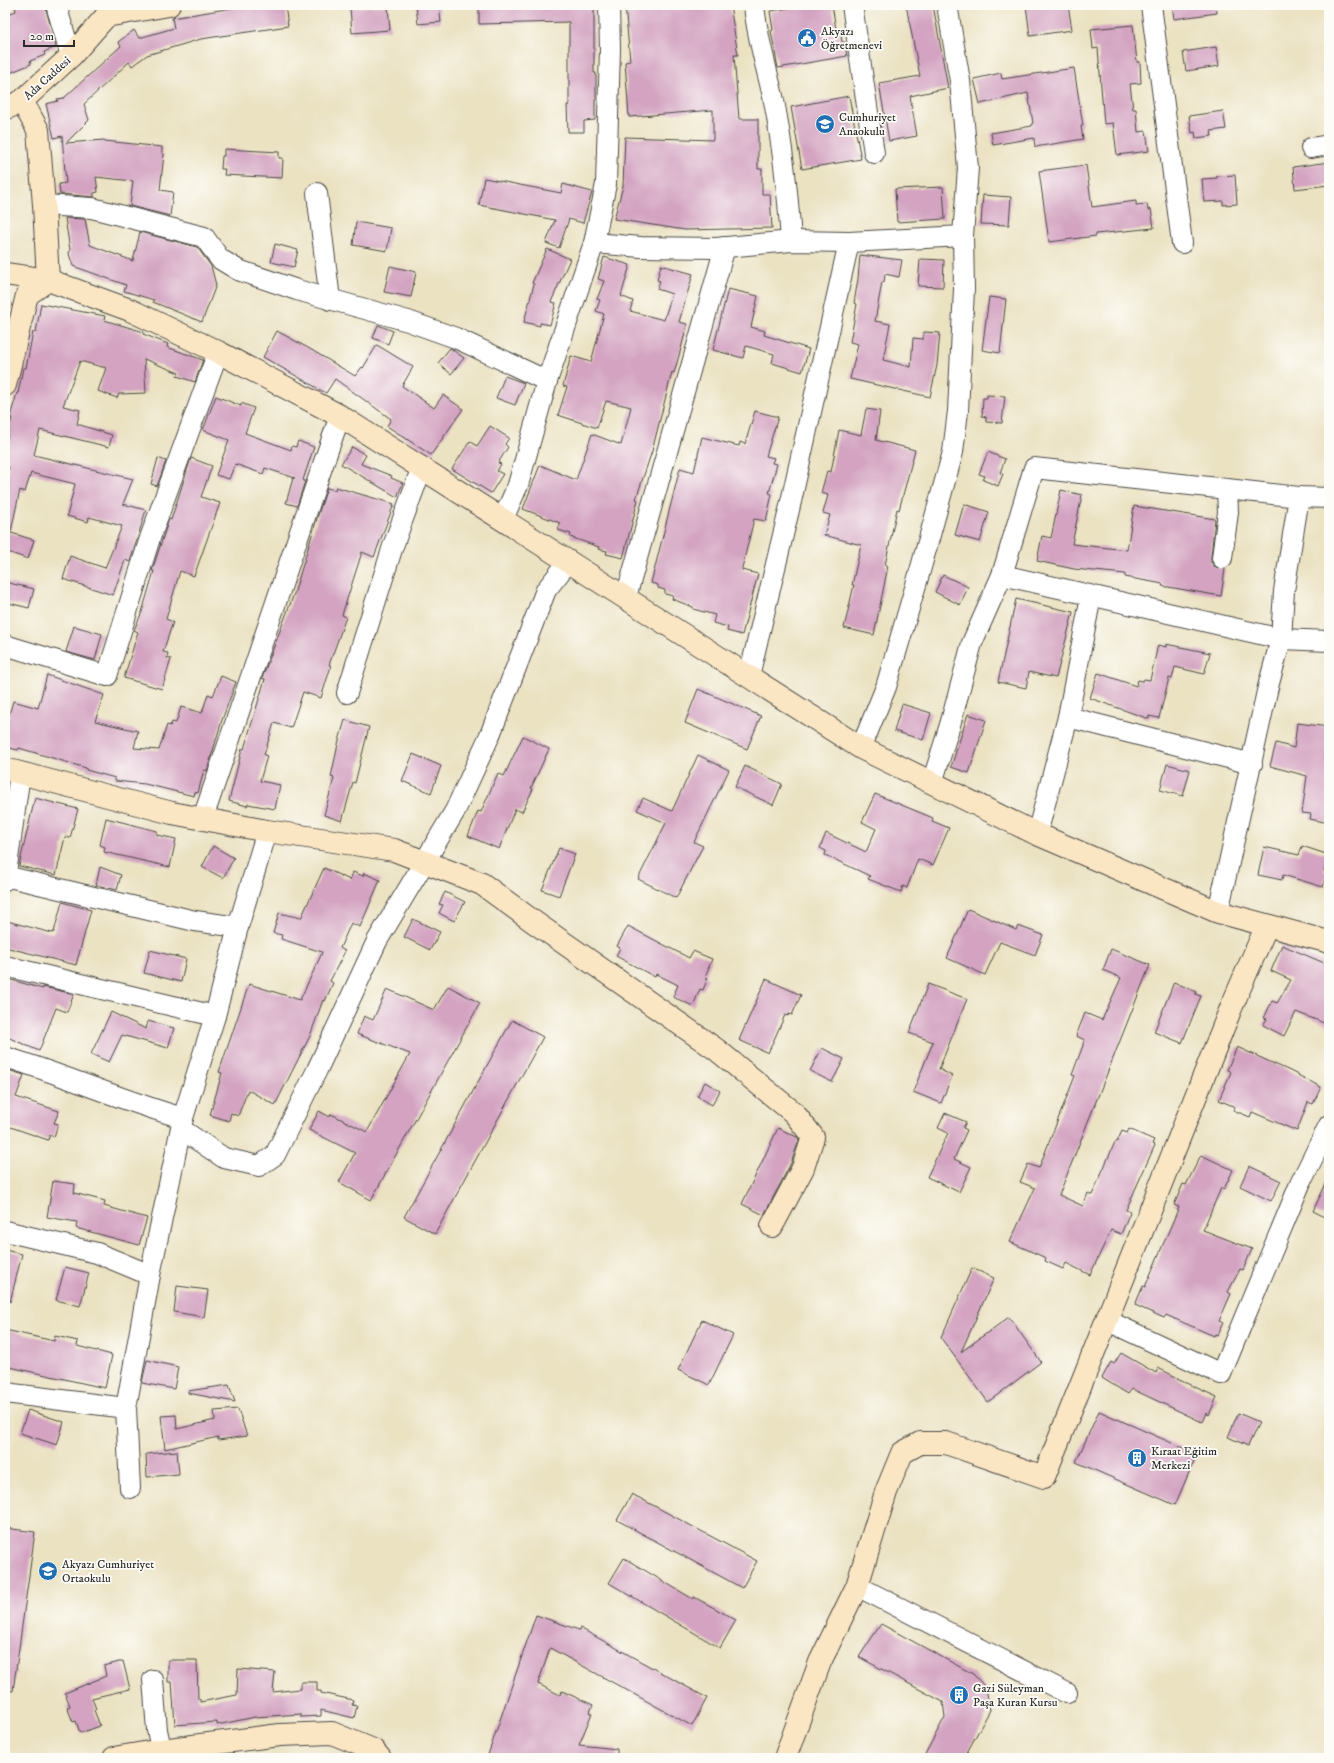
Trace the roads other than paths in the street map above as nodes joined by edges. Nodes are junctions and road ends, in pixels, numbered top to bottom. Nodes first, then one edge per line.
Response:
1 (56, 5) edge
2 (169, 5) edge
3 (608, 5) edge
4 (754, 5) edge
5 (852, 5) edge
6 (947, 5) edge
7 (1150, 5) edge
8 (111, 10) edge
9 (71, 56) junction
10 (14, 105) edge
11 (874, 153) dead end
12 (317, 193) dead end
13 (44, 205) junction
14 (963, 236) junction
15 (791, 241) junction
16 (849, 242) junction
17 (594, 243) junction
18 (1182, 243) dead end
19 (725, 247) junction
20 (5, 274) edge
21 (48, 280) junction
22 (330, 300) junction
23 (218, 352) junction
24 (547, 381) junction
25 (5, 385) edge
26 (340, 416) junction
27 (422, 467) junction
28 (1227, 489) junction
29 (1300, 497) junction
30 (1329, 498) edge
31 (503, 519) junction
32 (1222, 558) dead end
33 (569, 561) junction
34 (1002, 575) junction
35 (1091, 596) junction
36 (626, 597) junction
37 (1280, 639) junction
38 (1329, 641) edge
39 (5, 645) edge
40 (749, 676) junction
41 (347, 693) dead end
42 (1068, 717) junction
43 (861, 748) junction
44 (1252, 764) junction
45 (12, 771) edge
46 (932, 783) junction
47 (203, 818) junction
48 (267, 831) junction
49 (1037, 834) junction
50 (423, 862) junction
51 (5, 878) edge
52 (1218, 912) junction
53 (1267, 925) junction
54 (238, 926) junction
55 (1329, 942) edge
56 (5, 966) edge
57 (215, 1016) junction
58 (5, 1057) edge
59 (182, 1124) junction
60 (1329, 1125) edge
61 (772, 1226) dead end
62 (5, 1231) edge
63 (150, 1275) junction
64 (1106, 1320) junction
65 (5, 1392) edge
66 (126, 1408) junction
67 (130, 1488) dead end
68 (858, 1586) junction
69 (153, 1680) dead end
70 (1067, 1693) dead end
71 (162, 1754) edge
72 (114, 1758) edge
73 (380, 1758) edge
74 (785, 1758) edge

1 - 9 street
2 - 8 street
3 - 17 street
4 - 15 street
5 - 11 street
6 - 14 street
7 - 18 street
8 - 9 street, Ada Caddesi
9 - 10 street, Ada Caddesi
10 - 13 street
12 - 22 street
13 - 21 street
13 - 22 street
14 - 16 street
14 - 43 street
15 - 16 street
15 - 19 street
16 - 40 street
17 - 19 street
17 - 24 street
19 - 36 street
20 - 21 street
21 - 23 street
21 - 25 street
22 - 24 street
23 - 26 street
23 - 39 street
24 - 31 street
26 - 27 street
26 - 47 street
27 - 31 street
27 - 41 street
28 - 29 street
28 - 32 street
28 - 34 street
29 - 30 street
29 - 37 street
31 - 33 street
33 - 36 street
33 - 50 street
34 - 35 street
34 - 46 street
35 - 37 street
35 - 42 street
36 - 40 street
37 - 38 street
37 - 44 street
40 - 43 street
42 - 44 street
42 - 49 street
43 - 46 street
44 - 52 street
45 - 47 street
45 - 51 street
46 - 49 street
47 - 48 street
48 - 50 street
48 - 54 street
49 - 52 street
50 - 59 street
50 - 61 street
51 - 54 street
52 - 53 street
53 - 55 street
53 - 64 street
54 - 57 street
56 - 57 street
57 - 59 street
58 - 59 street
59 - 63 street
60 - 64 street
62 - 63 street
63 - 66 street
64 - 68 street
65 - 66 street
66 - 67 street
68 - 70 street
68 - 74 street
69 - 71 street
71 - 72 street
71 - 73 street

